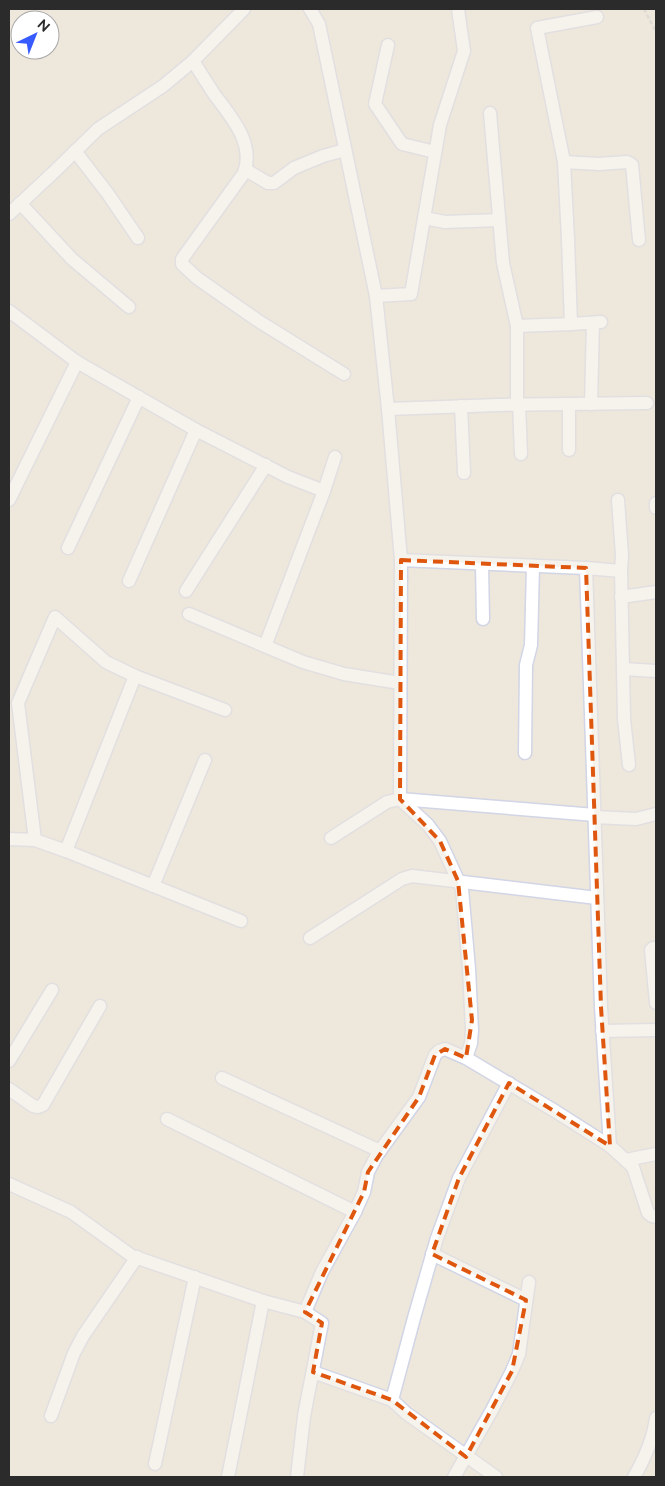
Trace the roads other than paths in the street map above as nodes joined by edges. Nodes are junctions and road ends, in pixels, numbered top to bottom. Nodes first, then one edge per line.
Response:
1 (244, 9) edge
2 (310, 9) edge
3 (458, 9) edge
4 (597, 17) dead end
5 (388, 45) dead end
6 (193, 61) junction
7 (490, 113) dead end
8 (345, 150) junction
9 (75, 151) junction
10 (435, 152) junction
11 (564, 162) junction
12 (246, 170) junction
13 (20, 203) junction
14 (9, 214) edge
15 (424, 218) junction
16 (499, 220) junction
17 (138, 238) dead end
18 (639, 240) dead end
19 (376, 296) junction
20 (130, 307) dead end
21 (9, 311) edge
22 (571, 324) junction
23 (517, 326) junction
24 (77, 362) junction
25 (344, 374) dead end
26 (139, 397) junction
27 (647, 403) dead end
28 (518, 404) junction
29 (569, 404) junction
30 (591, 404) junction
31 (461, 406) junction
32 (388, 409) junction
33 (196, 430) junction
34 (570, 450) dead end
35 (521, 454) dead end
36 (336, 457) dead end
37 (266, 465) junction
38 (464, 473) dead end
39 (324, 491) junction
40 (9, 500) edge
41 (618, 500) dead end
42 (656, 503) edge
43 (656, 508) edge
44 (68, 548) dead end
45 (400, 560) junction
46 (482, 564) junction
47 (533, 566) junction
48 (586, 568) junction
49 (621, 571) junction
50 (129, 581) dead end
51 (186, 591) dead end
52 (656, 592) edge
53 (622, 596) junction
54 (189, 614) dead end
55 (483, 619) dead end
56 (265, 646) junction
57 (623, 669) junction
58 (656, 671) edge
59 (135, 676) junction
60 (400, 682) junction
61 (225, 710) dead end
62 (525, 753) dead end
63 (205, 760) dead end
64 (629, 765) dead end
65 (400, 799) junction
66 (656, 814) edge
67 (595, 816) junction
68 (331, 838) dead end
69 (9, 839) edge
70 (35, 840) junction
71 (66, 851) junction
72 (458, 881) junction
73 (153, 886) junction
74 (597, 898) junction
75 (241, 921) dead end
76 (310, 938) dead end
77 (656, 948) edge
78 (52, 990) dead end
79 (656, 1004) edge
80 (100, 1006) dead end
81 (656, 1030) edge
82 (602, 1031) junction
83 (466, 1058) junction
84 (9, 1061) edge
85 (222, 1078) dead end
86 (509, 1083) junction
87 (9, 1089) edge
88 (167, 1119) dead end
89 (610, 1146) junction
90 (380, 1151) junction
91 (656, 1154) edge
92 (626, 1160) junction
93 (9, 1184) edge
94 (355, 1212) junction
95 (656, 1218) edge
96 (432, 1254) junction
97 (137, 1258) junction
98 (195, 1277) junction
99 (529, 1282) dead end
100 (526, 1300) junction
101 (263, 1301) junction
102 (306, 1312) junction
103 (312, 1372) junction
104 (392, 1400) junction
105 (52, 1416) dead end
106 (656, 1418) edge
107 (655, 1436) edge
108 (466, 1457) junction
109 (154, 1464) dead end
110 (228, 1477) edge
111 (297, 1477) edge
112 (454, 1477) edge
113 (496, 1477) edge
114 (634, 1477) edge

1 - 6 street
2 - 8 street
3 - 10 street
4 - 11 street
5 - 10 street
6 - 9 street
6 - 12 street
7 - 16 street
8 - 12 street
8 - 19 street
9 - 13 street
9 - 17 street
10 - 15 street
11 - 18 street
11 - 22 street
12 - 25 street
13 - 14 street
13 - 20 street
15 - 16 street
15 - 19 street
16 - 23 street
19 - 32 street
21 - 24 street
22 - 23 street
22 - 30 street
23 - 28 street
24 - 26 street
24 - 40 street
26 - 33 street
26 - 44 street
27 - 30 street
28 - 29 street
28 - 31 street
28 - 35 street
29 - 30 street
29 - 34 street
31 - 32 street
31 - 38 street
32 - 45 street
33 - 37 street
33 - 50 street
36 - 39 street
37 - 39 street
37 - 51 street
39 - 56 street
41 - 49 street
42 - 43 street
45 - 46 street
45 - 60 street
46 - 47 street
46 - 55 street
47 - 48 street
47 - 62 street
48 - 49 street
48 - 67 street
49 - 53 street
52 - 53 street
53 - 57 street
54 - 56 street
56 - 60 street
57 - 58 street
57 - 64 street
59 - 61 street
59 - 70 street
59 - 71 street
60 - 65 street
63 - 73 street
65 - 67 street
65 - 68 street
65 - 72 street
66 - 67 street
67 - 74 street
69 - 70 street
70 - 71 street
71 - 73 street
72 - 74 street
72 - 76 street
72 - 83 street
73 - 75 street
74 - 82 street
77 - 79 street
78 - 84 street
80 - 87 street
81 - 82 street
82 - 89 street
83 - 86 street
83 - 90 street
85 - 90 street
86 - 89 street
86 - 96 street
88 - 94 street
89 - 92 street
90 - 94 street
91 - 92 street
92 - 95 street
93 - 97 street
94 - 102 street
96 - 100 street
96 - 104 street
97 - 98 street
97 - 105 street
98 - 101 street
98 - 109 street
99 - 100 street
100 - 108 street
101 - 102 street
101 - 110 street
102 - 103 street
103 - 104 street
103 - 111 street
104 - 108 street
106 - 107 street
107 - 114 street
108 - 112 street
108 - 113 street

